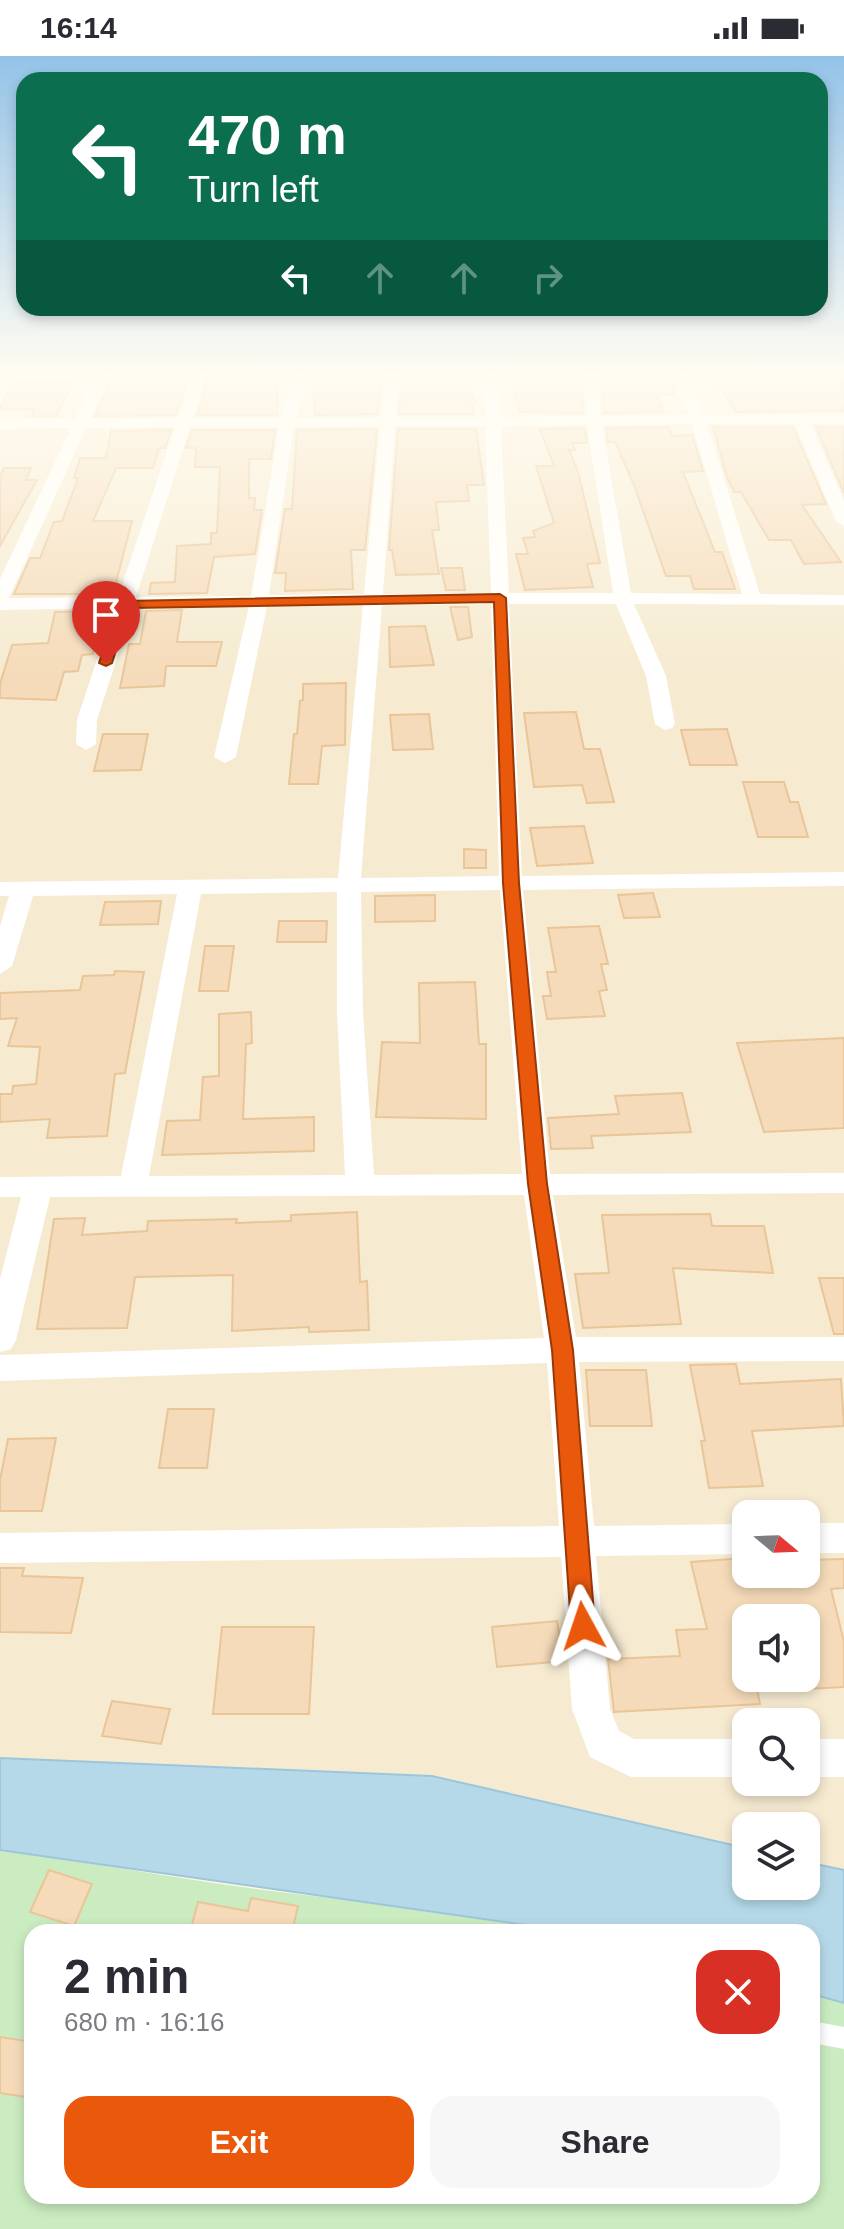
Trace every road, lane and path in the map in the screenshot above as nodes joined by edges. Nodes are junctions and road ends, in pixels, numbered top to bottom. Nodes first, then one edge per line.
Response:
1 (58, 474) edge
2 (168, 474) edge
3 (279, 474) edge
4 (386, 474) edge
5 (494, 474) edge
6 (603, 474) edge
7 (715, 474) edge
8 (824, 474) edge
9 (844, 521) edge
10 (500, 598) junction
11 (623, 599) junction
12 (375, 600) junction
13 (753, 600) junction
14 (844, 600) edge
15 (0, 601) edge
16 (259, 602) junction
17 (124, 605) junction
18 (665, 724) dead end
19 (86, 744) dead end
20 (225, 757) dead end
21 (844, 879) edge
22 (511, 883) junction
23 (349, 885) junction
24 (190, 887) junction
25 (12, 889) edge
26 (0, 966) edge
27 (844, 1183) edge
28 (537, 1184) junction
29 (360, 1185) junction
30 (0, 1187) edge
31 (38, 1187) junction
32 (133, 1187) junction
33 (0, 1340) edge
34 (844, 1349) edge
35 (562, 1350) junction
36 (0, 1368) edge
37 (820, 1538) edge
38 (844, 1538) edge
39 (732, 1539) edge
40 (575, 1542) junction
41 (0, 1548) edge
42 (732, 1758) edge
43 (820, 1758) edge
44 (844, 1758) edge
45 (820, 2034) edge
46 (844, 2038) edge

1 - 15 street
2 - 17 street
3 - 16 street
4 - 12 street
5 - 10 street
6 - 11 street
7 - 13 street
8 - 9 street
10 - 11 street
10 - 12 street
10 - 22 street
11 - 13 street
11 - 18 street
12 - 16 street
12 - 23 street
13 - 14 street
15 - 17 street
16 - 17 street
16 - 20 street
17 - 19 street
21 - 22 street
22 - 23 street
22 - 28 street
23 - 24 street
23 - 29 street
24 - 25 street
24 - 32 street
25 - 26 street
27 - 28 street
28 - 29 street
28 - 35 street
29 - 32 street
30 - 31 street
31 - 32 street
31 - 33 street
34 - 35 street
35 - 36 street
35 - 40 street
37 - 38 street
39 - 40 street
40 - 41 street
40 - 42 street
43 - 44 street
45 - 46 lane

